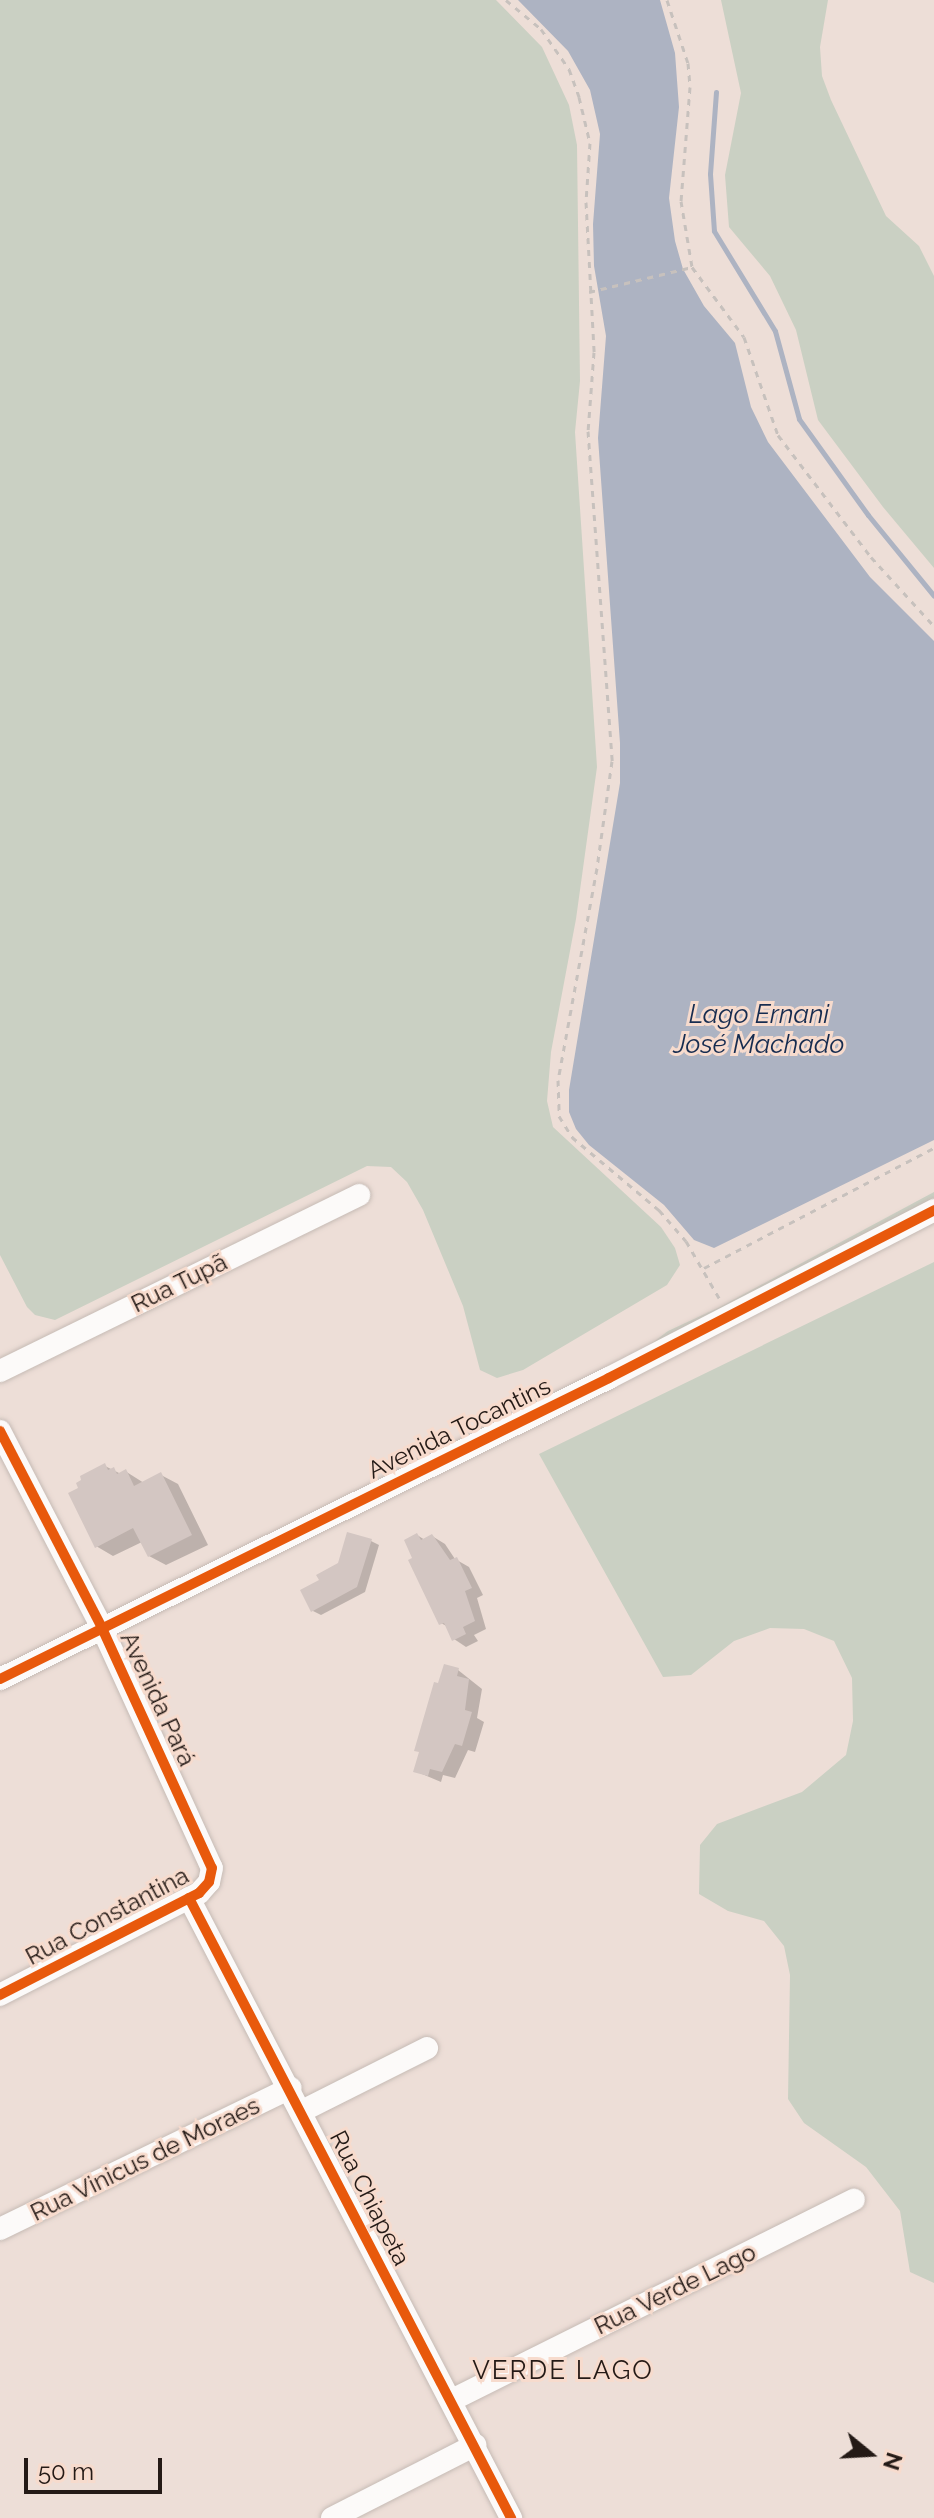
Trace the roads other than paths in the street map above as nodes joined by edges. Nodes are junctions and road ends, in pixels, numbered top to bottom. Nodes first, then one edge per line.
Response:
1 (359, 1195) dead end
2 (934, 1210) edge
3 (0, 1371) edge
4 (0, 1431) edge
5 (101, 1626) junction
6 (0, 1679) edge
7 (210, 1858) joint
8 (189, 1898) junction
9 (0, 1995) edge
10 (427, 2048) dead end
11 (291, 2088) junction
12 (302, 2111) junction
13 (854, 2200) dead end
14 (0, 2229) edge
15 (452, 2400) junction
16 (475, 2445) junction
17 (332, 2518) edge
18 (511, 2518) edge

1 - 3 street, Rua Tupã
2 - 5 street, Avenida Tocantins
4 - 5 street, Avenida Pará
5 - 6 street, Avenida Tocantins
5 - 7 street, Avenida Pará
7 - 8 street, Rua Constantina
8 - 9 street, Rua Constantina
8 - 11 street, Rua Chiapeta
10 - 12 street
11 - 12 street, Rua Chiapeta
11 - 14 street, Rua Vinicus de Moraes
12 - 15 street, Rua Chiapeta
13 - 15 street, Rua Verde Lago
15 - 16 street, Rua Chiapeta
16 - 17 street
16 - 18 street, Rua Chiapeta

